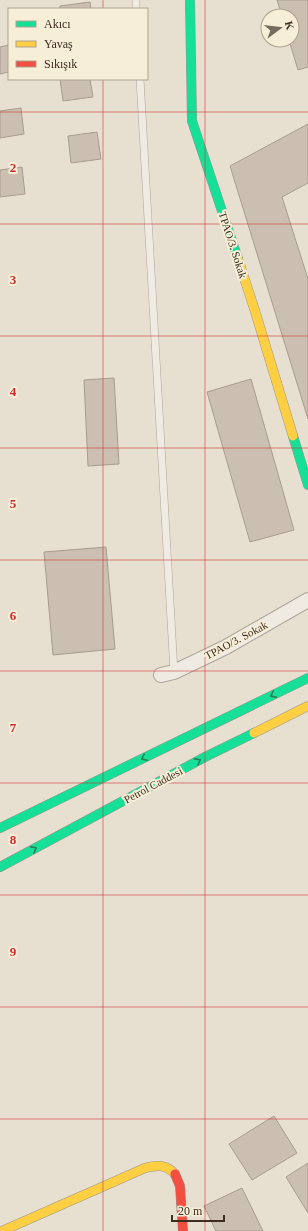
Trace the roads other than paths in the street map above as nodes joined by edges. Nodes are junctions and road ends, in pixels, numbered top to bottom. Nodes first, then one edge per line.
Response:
1 (190, 0) edge
2 (140, 80) edge
3 (308, 485) edge
4 (308, 600) edge
5 (167, 674) joint
6 (308, 678) edge
7 (308, 706) edge
8 (0, 828) edge
9 (0, 867) edge
10 (2, 1231) edge
11 (183, 1231) edge

1 - 3 street, TPAO/3. Sokak
2 - 5 lane
4 - 5 street, TPAO/3. Sokak
6 -> 8 street
9 -> 7 street, Petrol Caddesi
10 - 11 street

